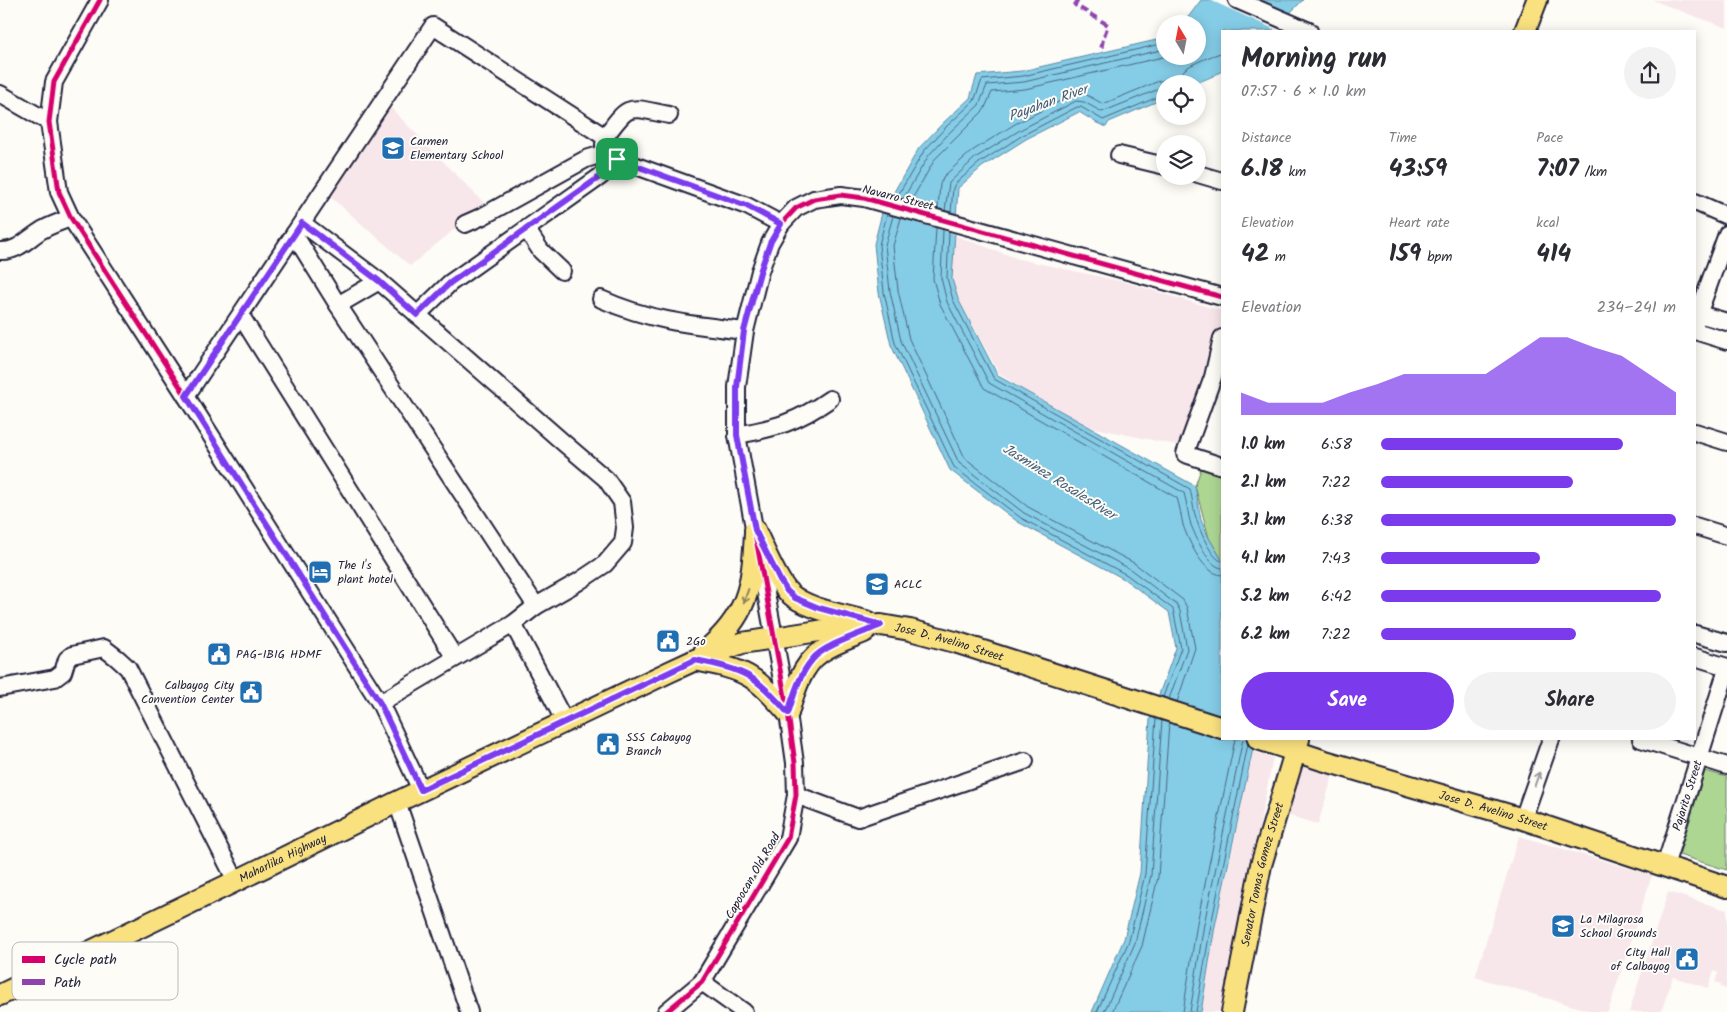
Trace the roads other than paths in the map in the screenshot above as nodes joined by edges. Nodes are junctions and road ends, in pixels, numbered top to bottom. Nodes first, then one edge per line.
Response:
1 (100, 0) edge
2 (1237, 0) edge
3 (1537, 0) edge
4 (1308, 30) edge
5 (1525, 30) edge
6 (0, 94) edge
7 (669, 115) dead end
8 (49, 122) junction
9 (609, 149) junction
10 (1119, 155) dead end
11 (1156, 164) edge
12 (1206, 176) edge
13 (1221, 181) edge
14 (1696, 202) edge
15 (1727, 216) edge
16 (72, 218) junction
17 (465, 224) dead end
18 (781, 224) junction
19 (298, 229) junction
20 (526, 230) junction
21 (1727, 234) edge
22 (0, 251) edge
23 (562, 272) dead end
24 (379, 281) junction
25 (1221, 297) edge
26 (601, 299) dead end
27 (338, 304) junction
28 (417, 315) junction
29 (241, 316) junction
30 (1696, 317) edge
31 (1727, 322) edge
32 (744, 331) junction
33 (1696, 331) edge
34 (1727, 341) edge
35 (1221, 348) edge
36 (1218, 379) edge
37 (186, 396) junction
38 (830, 399) dead end
39 (1696, 432) edge
40 (737, 435) junction
41 (1727, 442) edge
42 (1221, 466) edge
43 (1696, 526) edge
44 (755, 530) junction
45 (1727, 536) edge
46 (536, 606) junction
47 (513, 624) junction
48 (881, 625) junction
49 (1696, 634) edge
50 (773, 637) junction
51 (1727, 643) edge
52 (1696, 657) edge
53 (455, 658) junction
54 (695, 660) junction
55 (1727, 668) edge
56 (0, 688) edge
57 (380, 703) junction
58 (788, 713) junction
59 (565, 722) junction
60 (1221, 728) edge
61 (1266, 740) edge
62 (1551, 740) edge
63 (1644, 740) edge
64 (1297, 745) edge
65 (1699, 757) junction
66 (1025, 761) dead end
67 (1727, 766) edge
68 (421, 790) junction
69 (796, 794) junction
70 (396, 802) junction
71 (1523, 819) junction
72 (1665, 866) junction
73 (236, 881) junction
74 (1727, 887) edge
75 (110, 942) edge
76 (702, 982) junction
77 (12, 989) edge
78 (0, 995) edge
79 (469, 1012) edge
80 (666, 1012) edge
81 (744, 1012) edge
82 (1232, 1012) edge

1 - 8 street
2 - 4 street
3 - 5 main road
6 - 8 street
7 - 9 street
8 - 16 street
9 - 17 street
9 - 18 street
9 - 19 street
9 - 20 street
10 - 11 street
12 - 13 street
14 - 15 street
16 - 22 street
16 - 37 street
18 - 25 street, Navarro Street
18 - 32 street, Navarro Street
19 - 24 street
19 - 27 street
19 - 29 street
20 - 23 street
20 - 28 street
21 - 30 street
24 - 27 street
24 - 28 street
26 - 32 street
27 - 46 street
28 - 46 street
29 - 37 street
29 - 53 street
30 - 31 street
32 - 40 street, Navarro Street
33 - 34 street
35 - 36 street
36 - 42 street
37 - 57 street
38 - 40 street
39 - 41 street
40 - 44 street, Navarro Street
43 - 45 street
44 - 48 main road
44 - 50 street, Navarro Street
44 -> 54 main road
46 - 47 street
47 - 53 street
47 - 59 street
48 - 50 main road, Jose D. Avelino Street
48 - 58 main road
48 - 60 main road, Jose D. Avelino Street
49 - 51 street
50 - 54 main road, Jose D. Avelino Street
50 - 58 street, Capoocan Old Road
52 - 55 street
53 - 57 street
54 - 58 main road
54 - 59 main road, Jose D. Avelino Street
55 - 65 street, Pajarito Street
56 - 73 street
57 - 68 street
58 - 69 street, Capoocan Old Road
59 - 68 main road, Maharlika Highway
61 - 64 main road, Jose D. Avelino Street
71 -> 62 street
63 - 65 street
64 - 71 main road, Jose D. Avelino Street
64 - 82 main road, Senator Tomas Gomez Street
65 - 67 street
65 - 72 street, Pajarito Street
66 - 69 street
68 - 70 main road, Maharlika Highway
69 - 76 street, Capoocan Old Road
70 - 73 main road, Maharlika Highway
70 - 79 street
71 - 72 main road, Jose D. Avelino Street
72 - 74 main road, Jose D. Avelino Street
73 - 75 main road, Maharlika Highway
76 - 80 street, Capoocan Old Road
76 - 81 street
77 - 78 main road, Maharlika Highway

